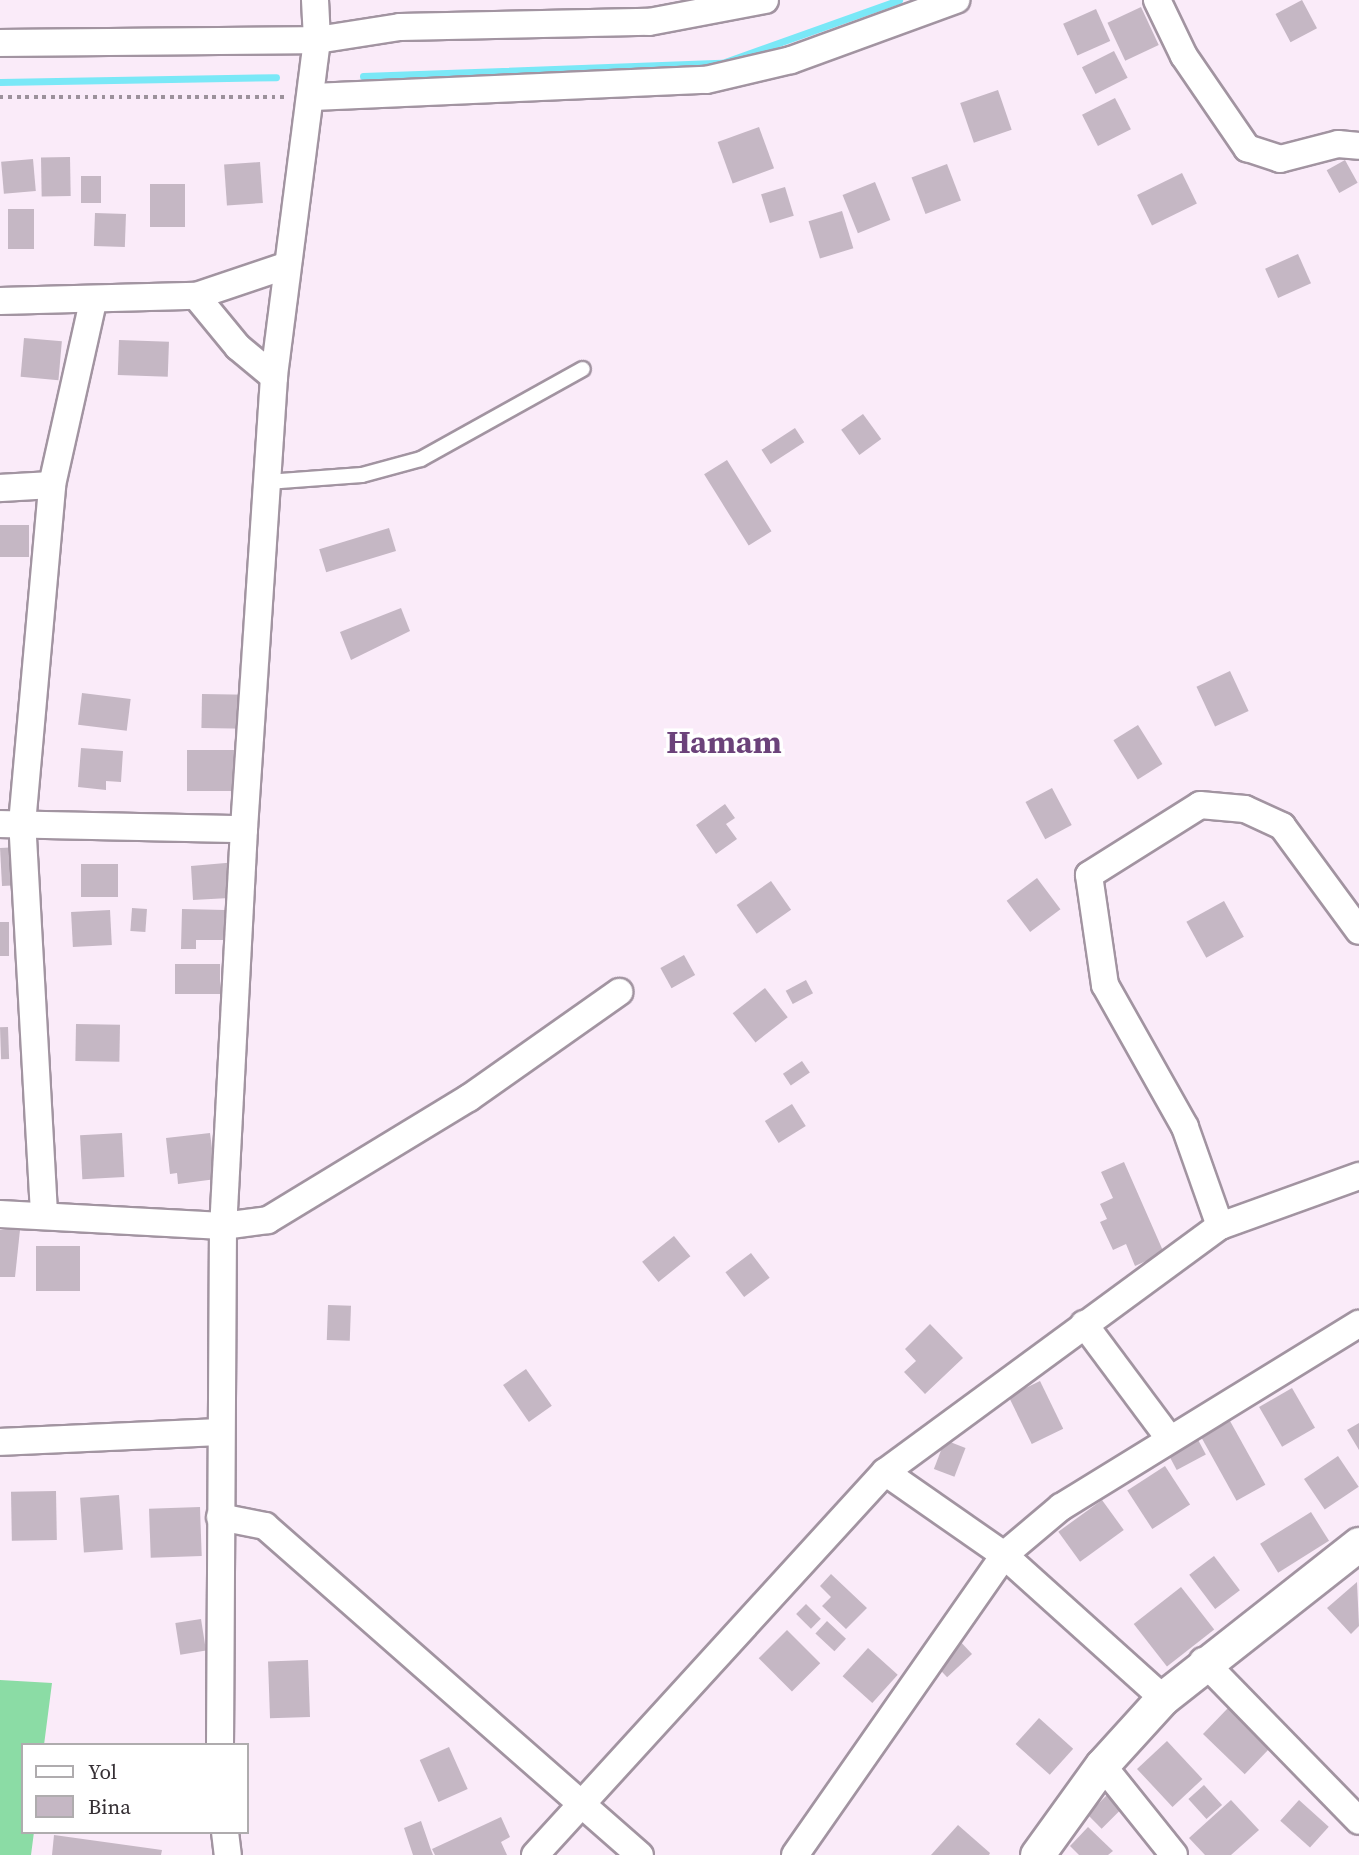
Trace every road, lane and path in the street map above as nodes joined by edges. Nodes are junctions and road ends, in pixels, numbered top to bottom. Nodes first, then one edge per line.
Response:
1 (315, 0) edge
2 (765, 0) edge
3 (956, 0) edge
4 (1157, 0) edge
5 (317, 40) junction
6 (0, 43) edge
7 (0, 97) edge
8 (313, 97) junction
9 (1359, 146) edge
10 (285, 266) junction
11 (196, 296) junction
12 (0, 301) edge
13 (93, 302) junction
14 (583, 369) dead end
15 (274, 377) junction
16 (267, 482) junction
17 (52, 485) junction
18 (0, 488) edge
19 (11, 824) edge
20 (244, 829) junction
21 (1359, 930) edge
22 (619, 992) dead end
23 (1359, 1177) edge
24 (0, 1213) edge
25 (44, 1213) junction
26 (223, 1226) junction
27 (1220, 1226) junction
28 (1084, 1324) junction
29 (1359, 1324) edge
30 (218, 1432) junction
31 (1168, 1438) junction
32 (0, 1442) edge
33 (885, 1472) junction
34 (220, 1517) junction
35 (1359, 1544) edge
36 (1004, 1555) junction
37 (1203, 1661) junction
38 (1163, 1698) junction
39 (220, 1743) edge
40 (1102, 1765) junction
41 (582, 1809) junction
42 (1359, 1821) edge
43 (225, 1834) edge
44 (228, 1855) edge
45 (535, 1855) edge
46 (640, 1855) edge
47 (795, 1855) edge
48 (1037, 1855) edge
49 (1174, 1855) edge

1 - 5 street
2 - 5 street
3 - 8 street
4 - 9 street
5 - 6 street
5 - 8 street
7 - 8 path
8 - 10 street
10 - 11 street
10 - 15 street
11 - 13 street
11 - 15 street
12 - 13 street
13 - 17 street
14 - 16 lane
15 - 16 street
16 - 20 street
17 - 18 street
17 - 19 street
19 - 20 street
19 - 25 street
20 - 26 street
21 - 27 street
22 - 26 street
23 - 27 street
24 - 25 street
25 - 26 street
26 - 30 street
27 - 28 street
28 - 31 street
28 - 33 street
29 - 31 street
30 - 32 street
30 - 34 street
31 - 36 street
33 - 36 street
33 - 41 street
34 - 39 street
34 - 41 street
35 - 37 street
36 - 38 street
36 - 47 street
37 - 38 street
37 - 42 street
38 - 40 street
40 - 48 street
40 - 49 street
41 - 45 street
41 - 46 street
43 - 44 street

